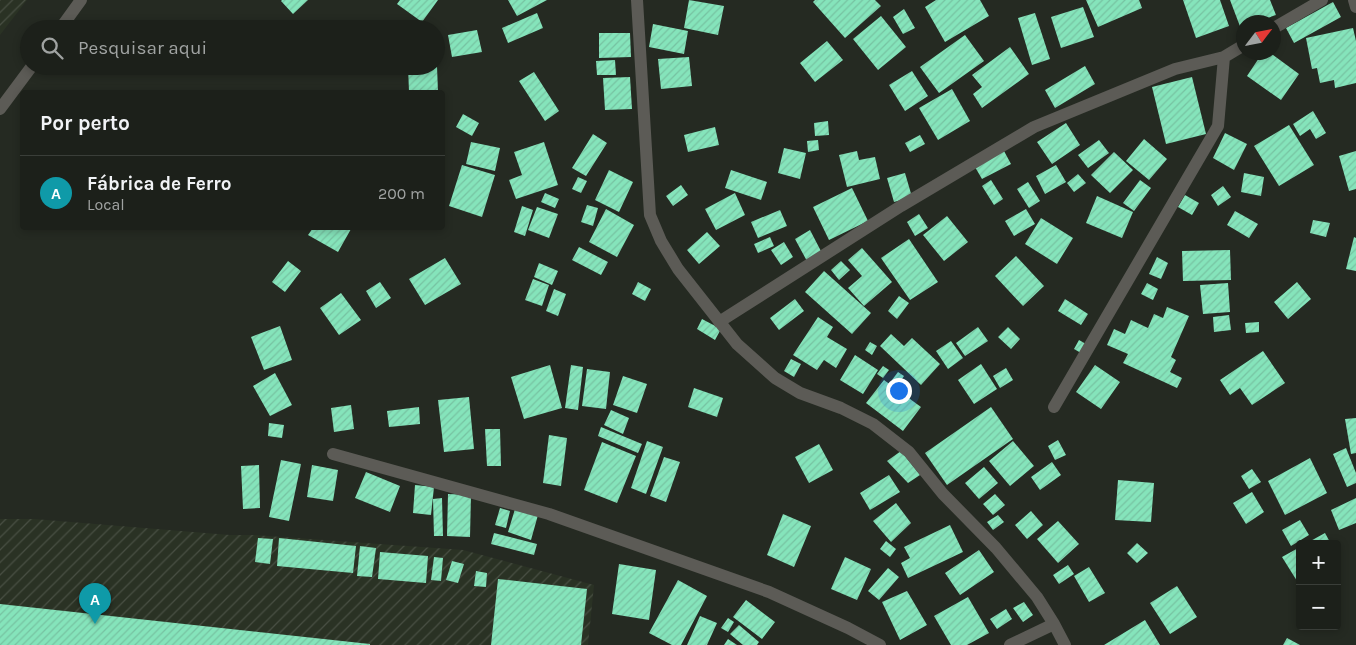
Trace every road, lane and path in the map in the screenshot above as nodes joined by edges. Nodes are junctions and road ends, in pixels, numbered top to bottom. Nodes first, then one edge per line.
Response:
1 (81, 0) edge
2 (637, 0) edge
3 (1322, 0) edge
4 (1354, 0) edge
5 (1356, 7) edge
6 (67, 20) edge
7 (1281, 24) edge
8 (1236, 50) edge
9 (1224, 57) junction
10 (25, 75) edge
11 (0, 109) edge
12 (719, 322) junction
13 (1054, 407) dead end
14 (333, 454) dead end
15 (1054, 624) junction
16 (880, 645) edge
17 (1010, 645) edge
18 (1065, 645) edge

1 - 6 street
2 - 12 street
3 - 7 street
4 - 5 street
8 - 9 street
9 - 12 street
9 - 13 street
10 - 11 street
12 - 15 street
14 - 16 street
15 - 17 street
15 - 18 street

